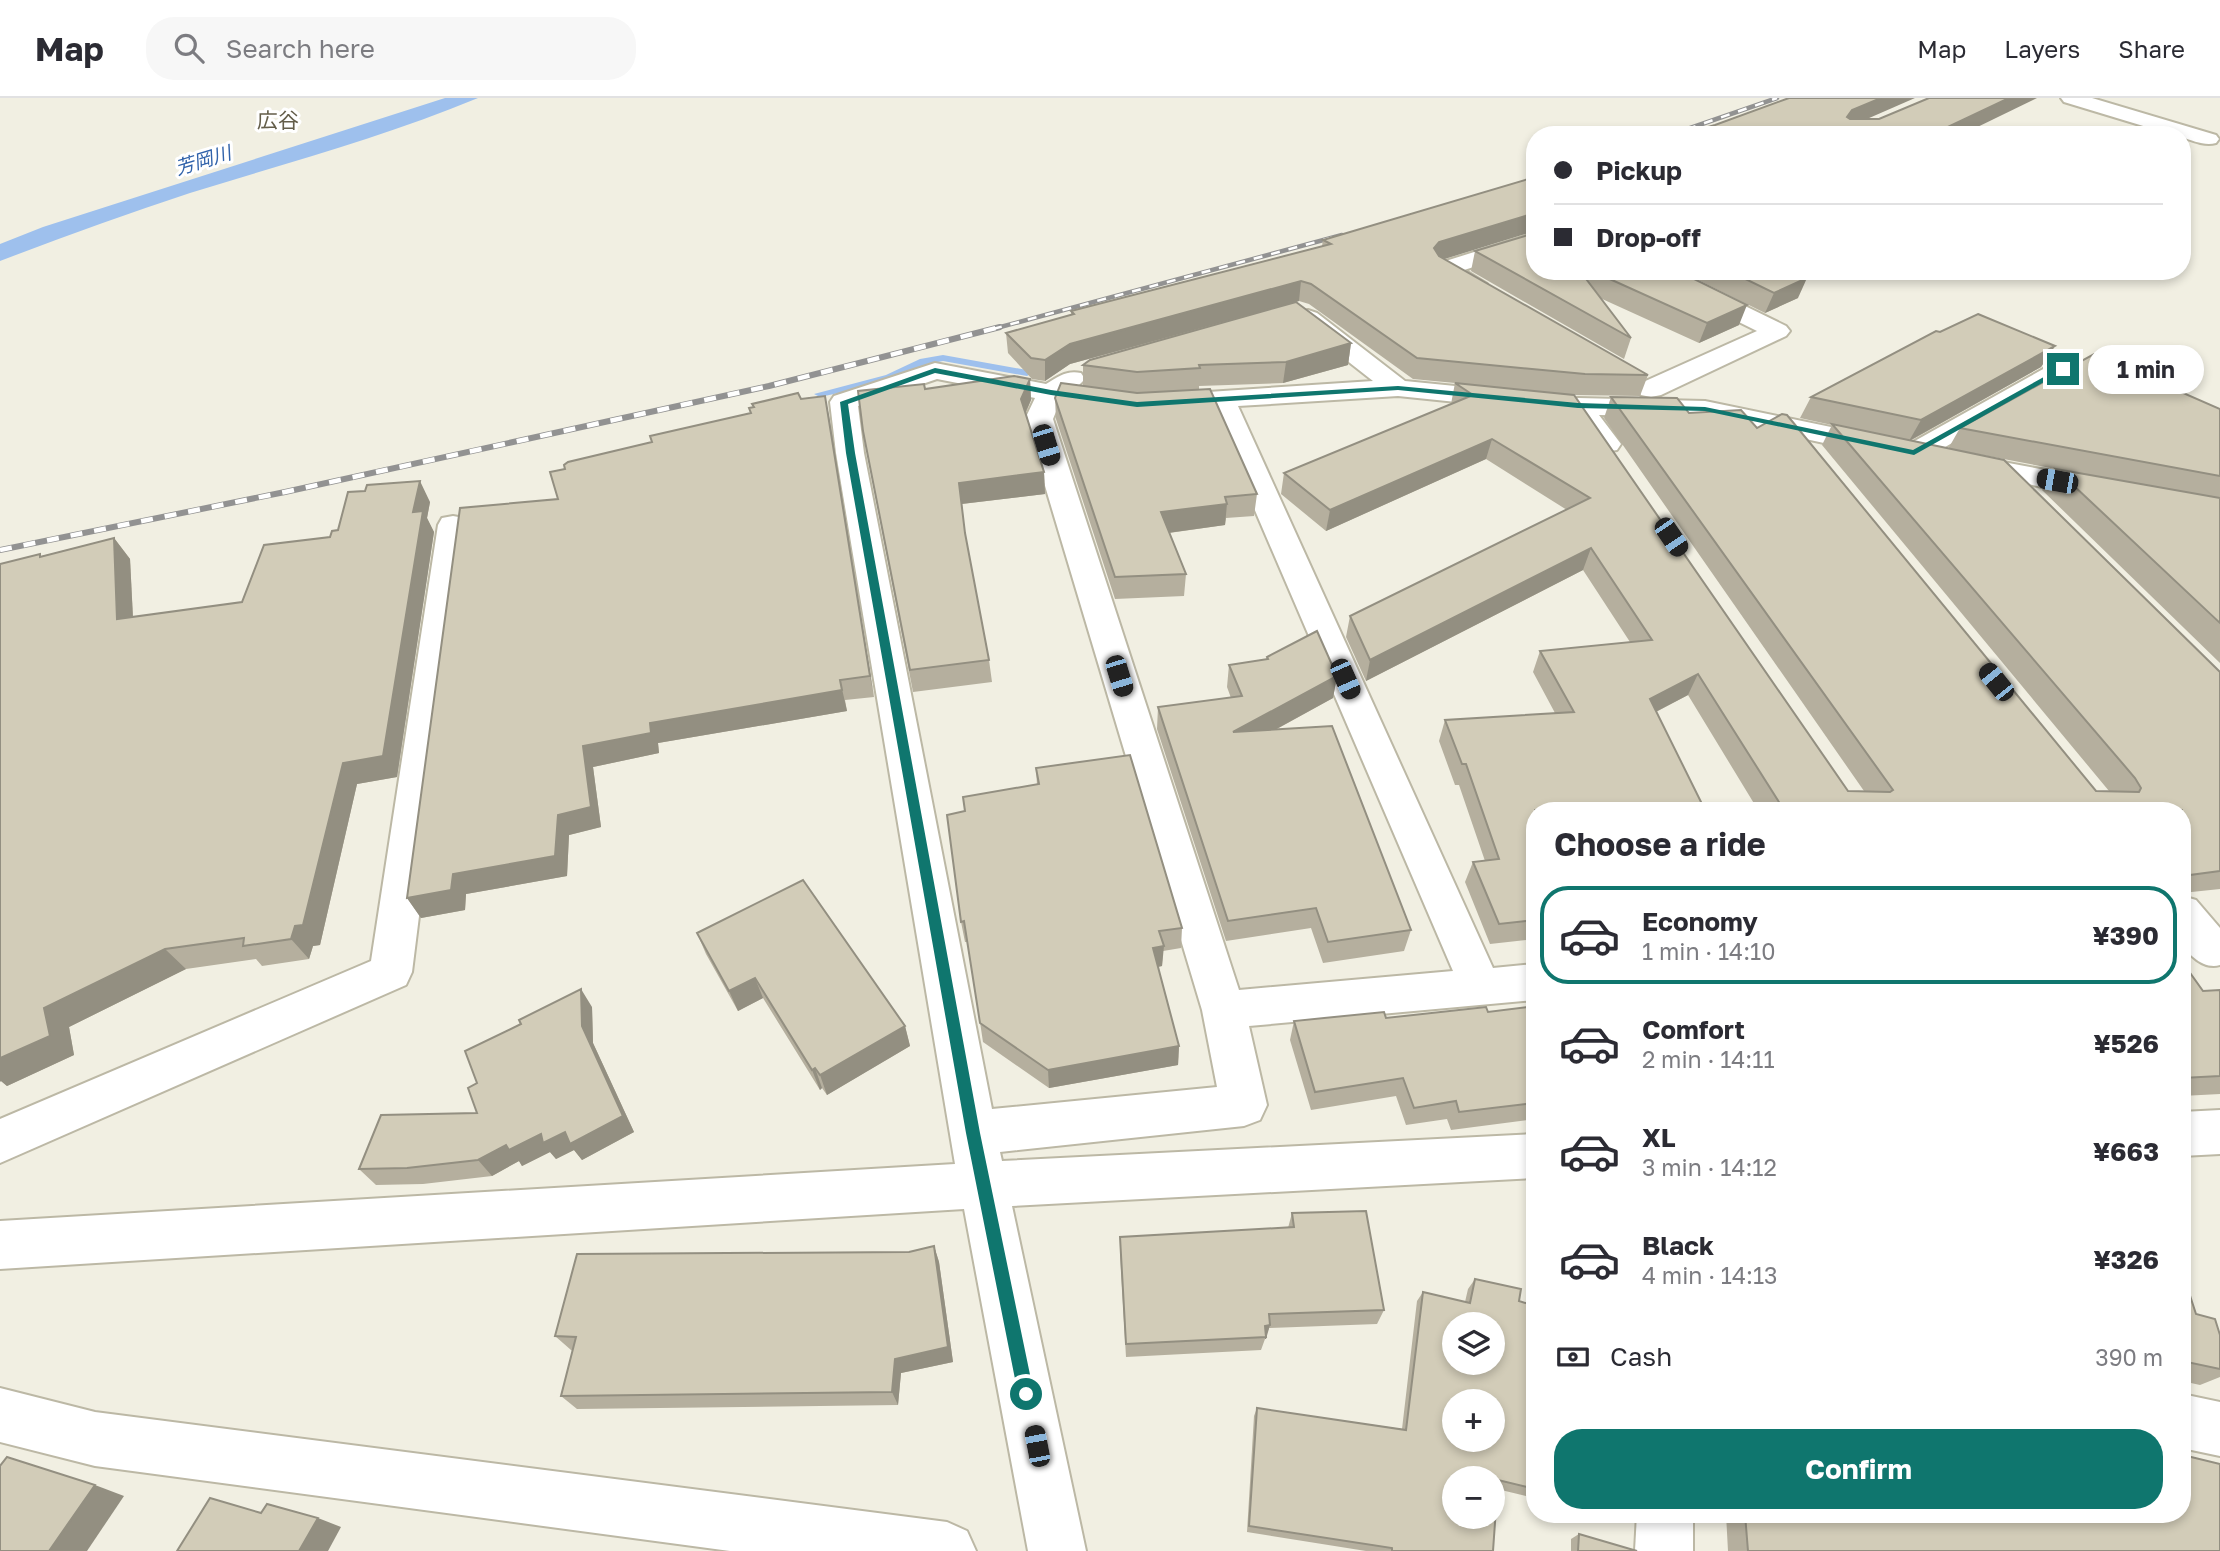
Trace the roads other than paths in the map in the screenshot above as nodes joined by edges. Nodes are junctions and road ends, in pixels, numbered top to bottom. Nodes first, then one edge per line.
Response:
1 (2071, 98) edge
2 (2165, 126) edge
3 (2191, 134) edge
4 (2209, 139) dead end
5 (1526, 243) edge
6 (1672, 280) edge
7 (1501, 302) edge
8 (1286, 314) edge
9 (2063, 369) edge
10 (1093, 370) edge
11 (1628, 375) edge
12 (1398, 388) junction
13 (1651, 389) junction
14 (1051, 393) junction
15 (1221, 399) junction
16 (1555, 403) junction
17 (1686, 408) junction
18 (1789, 427) junction
19 (1914, 453) junction
20 (1625, 469) edge
21 (1823, 469) edge
22 (2002, 472) junction
23 (2125, 494) edge
24 (2041, 510) edge
25 (453, 525) dead end
26 (2191, 927) edge
27 (2205, 950) edge
28 (1526, 982) edge
29 (1480, 985) junction
30 (1223, 1010) junction
31 (2220, 1132) edge
32 (973, 1133) junction
33 (2191, 1134) edge
34 (0, 1141) edge
35 (1526, 1156) edge
36 (985, 1185) junction
37 (0, 1245) edge
38 (0, 1415) edge
39 (2191, 1423) edge
40 (2220, 1429) edge
41 (1665, 1523) edge
42 (941, 1551) edge
43 (947, 1551) edge
44 (1057, 1551) edge
45 (1664, 1551) edge

1 - 2 street
3 - 4 street
5 - 7 street
6 - 13 street
8 - 12 street
9 - 19 street
10 - 14 street
11 - 13 street
12 - 15 street
12 - 16 street
13 - 17 street
14 - 15 street
14 - 30 street
14 - 32 street
15 - 29 street
16 - 17 street
16 - 20 street
17 - 18 street
18 - 19 street
18 - 21 street
19 - 22 street
22 - 23 street
22 - 24 street
25 - 34 street
26 - 27 street
28 - 29 street
29 - 30 street
30 - 32 street
31 - 33 street
32 - 36 street
35 - 36 street
36 - 37 street
36 - 44 street
38 - 42 street
39 - 40 street
41 - 45 street
42 - 43 street

